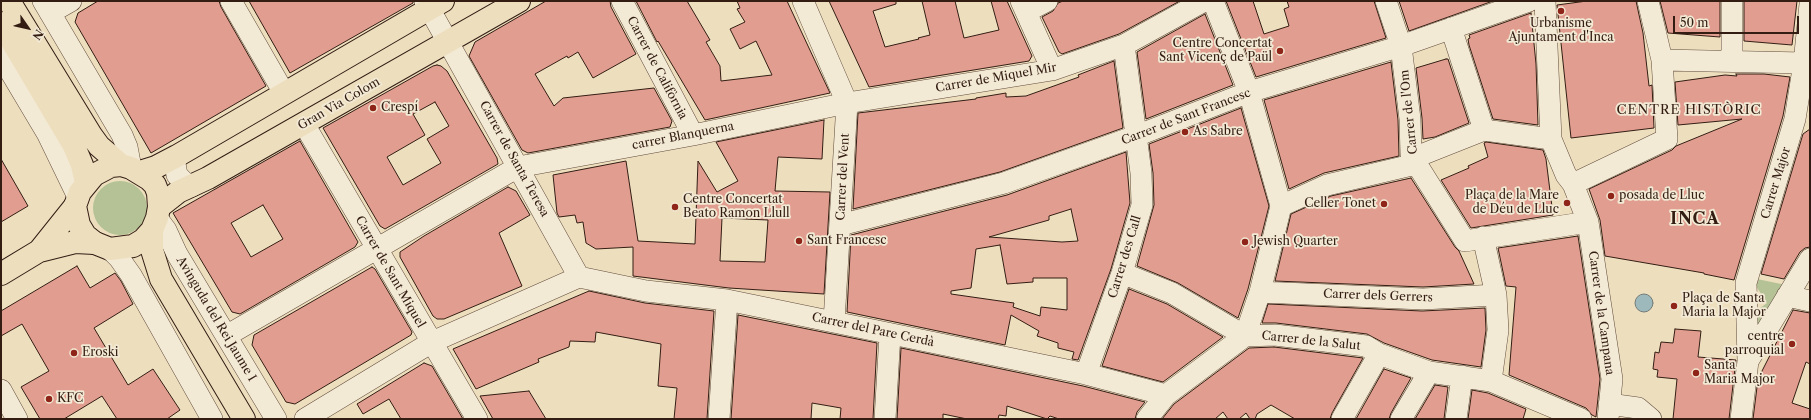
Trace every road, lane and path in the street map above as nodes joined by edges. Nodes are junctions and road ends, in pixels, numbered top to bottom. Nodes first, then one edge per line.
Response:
1 (9, 1) edge
2 (72, 1) edge
3 (230, 1) edge
4 (519, 1) edge
5 (622, 1) edge
6 (803, 1) edge
7 (1047, 1) edge
8 (1204, 1) edge
9 (1213, 1) edge
10 (1386, 1) edge
11 (1529, 1) edge
12 (1545, 1) edge
13 (1648, 1) edge
14 (1732, 1) edge
15 (432, 4) edge
16 (1810, 4) edge
17 (1023, 6) edge
18 (47, 7) edge
19 (1, 23) edge
20 (1451, 28) junction
21 (447, 42) junction
22 (1124, 46) junction
23 (1401, 46) junction
24 (1, 56) edge
25 (1662, 60) junction
26 (1732, 61) junction
27 (1804, 63) junction
28 (1052, 70) junction
29 (1249, 92) junction
30 (284, 93) junction
31 (847, 103) junction
32 (1803, 123) edge
33 (304, 124) junction
34 (1484, 130) junction
35 (693, 135) junction
36 (1136, 136) junction
37 (1550, 139) junction
38 (177, 156) junction
39 (1586, 163) dead end
40 (1416, 164) junction
41 (518, 167) junction
42 (131, 168) junction
43 (1569, 179) junction
44 (192, 186) junction
45 (80, 195) junction
46 (1281, 206) junction
47 (156, 219) junction
48 (1588, 222) junction
49 (840, 225) junction
50 (1483, 237) junction
51 (109, 247) junction
52 (377, 249) junction
53 (39, 251) junction
54 (1810, 259) edge
55 (1122, 273) junction
56 (1, 274) edge
57 (579, 277) junction
58 (162, 279) junction
59 (1260, 292) junction
60 (1496, 295) junction
61 (1787, 296) junction
62 (727, 300) junction
63 (1810, 301) edge
64 (834, 322) junction
65 (890, 334) junction
66 (226, 336) junction
67 (1245, 336) junction
68 (432, 342) junction
69 (1379, 354) junction
70 (1748, 361) junction
71 (1429, 372) junction
72 (1086, 374) junction
73 (1462, 376) junction
74 (1491, 381) junction
75 (1, 390) edge
76 (1166, 395) junction
77 (1608, 411) edge
78 (17, 419) edge
79 (212, 419) edge
80 (244, 419) edge
81 (276, 419) edge
82 (305, 419) edge
83 (477, 419) edge
84 (719, 419) edge
85 (885, 419) edge
86 (1147, 419) edge
87 (1342, 419) edge
88 (1401, 419) edge
89 (1456, 419) edge
90 (1581, 419) edge
91 (1651, 419) edge
92 (1741, 419) edge

1 - 42 main road
2 - 18 street
3 - 30 street
4 - 21 main road, Gran Via Colom
5 - 35 street, Carrer de Califòrnia
6 - 31 street
7 - 17 street
8 - 22 street, Carrer de Miquel Mir
9 - 29 street
10 - 23 street, Carrer de l'Om
11 - 20 street, Carrer de Sant Francesc
12 - 37 street
13 - 25 street
14 - 26 street
15 - 21 street, Carrer de Santa Teresa
15 - 30 main road
16 - 27 street, Carrer Major
17 - 28 street
18 - 42 street
19 - 45 main road
20 - 23 street, Carrer de Sant Francesc
20 - 34 street
21 - 33 main road, Gran Via Colom
21 - 41 street, Carrer de Santa Teresa
22 - 28 street, Carrer de Miquel Mir
22 - 36 street, Carrer des Call
23 - 29 street, Carrer de Sant Francesc
23 - 40 street, Carrer de l'Om
24 - 45 street
25 - 26 street
25 - 43 street
26 - 27 street
27 - 32 street, Carrer Major
28 - 31 street, Carrer de Miquel Mir
29 - 36 street, Carrer de Sant Francesc
29 - 46 street
30 - 38 main road
31 - 35 street, carrer Blanquerna
31 - 49 street, Carrer del Vent
32 - 70 street, Carrer Major
33 - 44 main road, Gran Via Colom
33 - 52 street, Carrer de Sant Miquel
34 - 37 street
34 - 40 street
35 - 41 street, carrer Blanquerna
36 - 49 street, Carrer de Sant Francesc
36 - 55 street, Carrer des Call
37 - 43 street
38 - 42 main road
38 - 44 street
39 - 43 street
40 - 46 street
40 - 50 street, Carrer de l'Om
41 - 52 street, carrer Blanquerna
41 - 57 street, Carrer de Santa Teresa
42 - 45 main road
42 - 47 main road
43 - 48 street
44 - 47 main road, Gran Via Colom
45 - 51 main road
45 - 53 main road
46 - 59 street
47 - 51 main road
47 - 58 main road, Avinguda del Rei Jaume I
47 - 66 street, Avinguda del Rei Jaume I
48 - 50 street
48 - 77 street, Carrer de la Campana
49 - 64 street, Carrer del Vent
50 - 60 street
51 - 53 main road
51 - 58 main road, Avinguda del Rei Jaume I
51 - 79 street
52 - 66 street, carrer Blanquerna
52 - 68 street, Carrer de Sant Miquel
53 - 56 main road
54 - 61 street
55 - 67 street
55 - 72 street, Carrer des Call
57 - 62 street, Carrer del Pare Cerdà
57 - 68 street
58 - 80 main road, Avinguda del Rei Jaume I
59 - 60 street, Carrer dels Gerrers
59 - 67 street
60 - 74 street
61 - 63 street
61 - 70 street
62 - 64 street, Carrer del Pare Cerdà
62 - 84 street
64 - 65 street, Carrer del Pare Cerdà
65 - 72 street, Carrer del Pare Cerdà
65 - 85 street
66 - 81 street, Avinguda del Rei Jaume I
67 - 69 street, Carrer de la Salut
67 - 76 street
68 - 82 street
68 - 83 street, Carrer de Sant Miquel
69 - 71 street, Carrer de la Salut
69 - 87 street
70 - 92 street, Carrer Major
71 - 73 street, Carrer de la Salut
71 - 88 street
72 - 76 street, Carrer del Pare Cerdà
73 - 74 street, Carrer de la Salut
73 - 89 street
74 - 90 street, Carrer de la Salut
75 - 78 street
76 - 86 street
77 - 91 street

